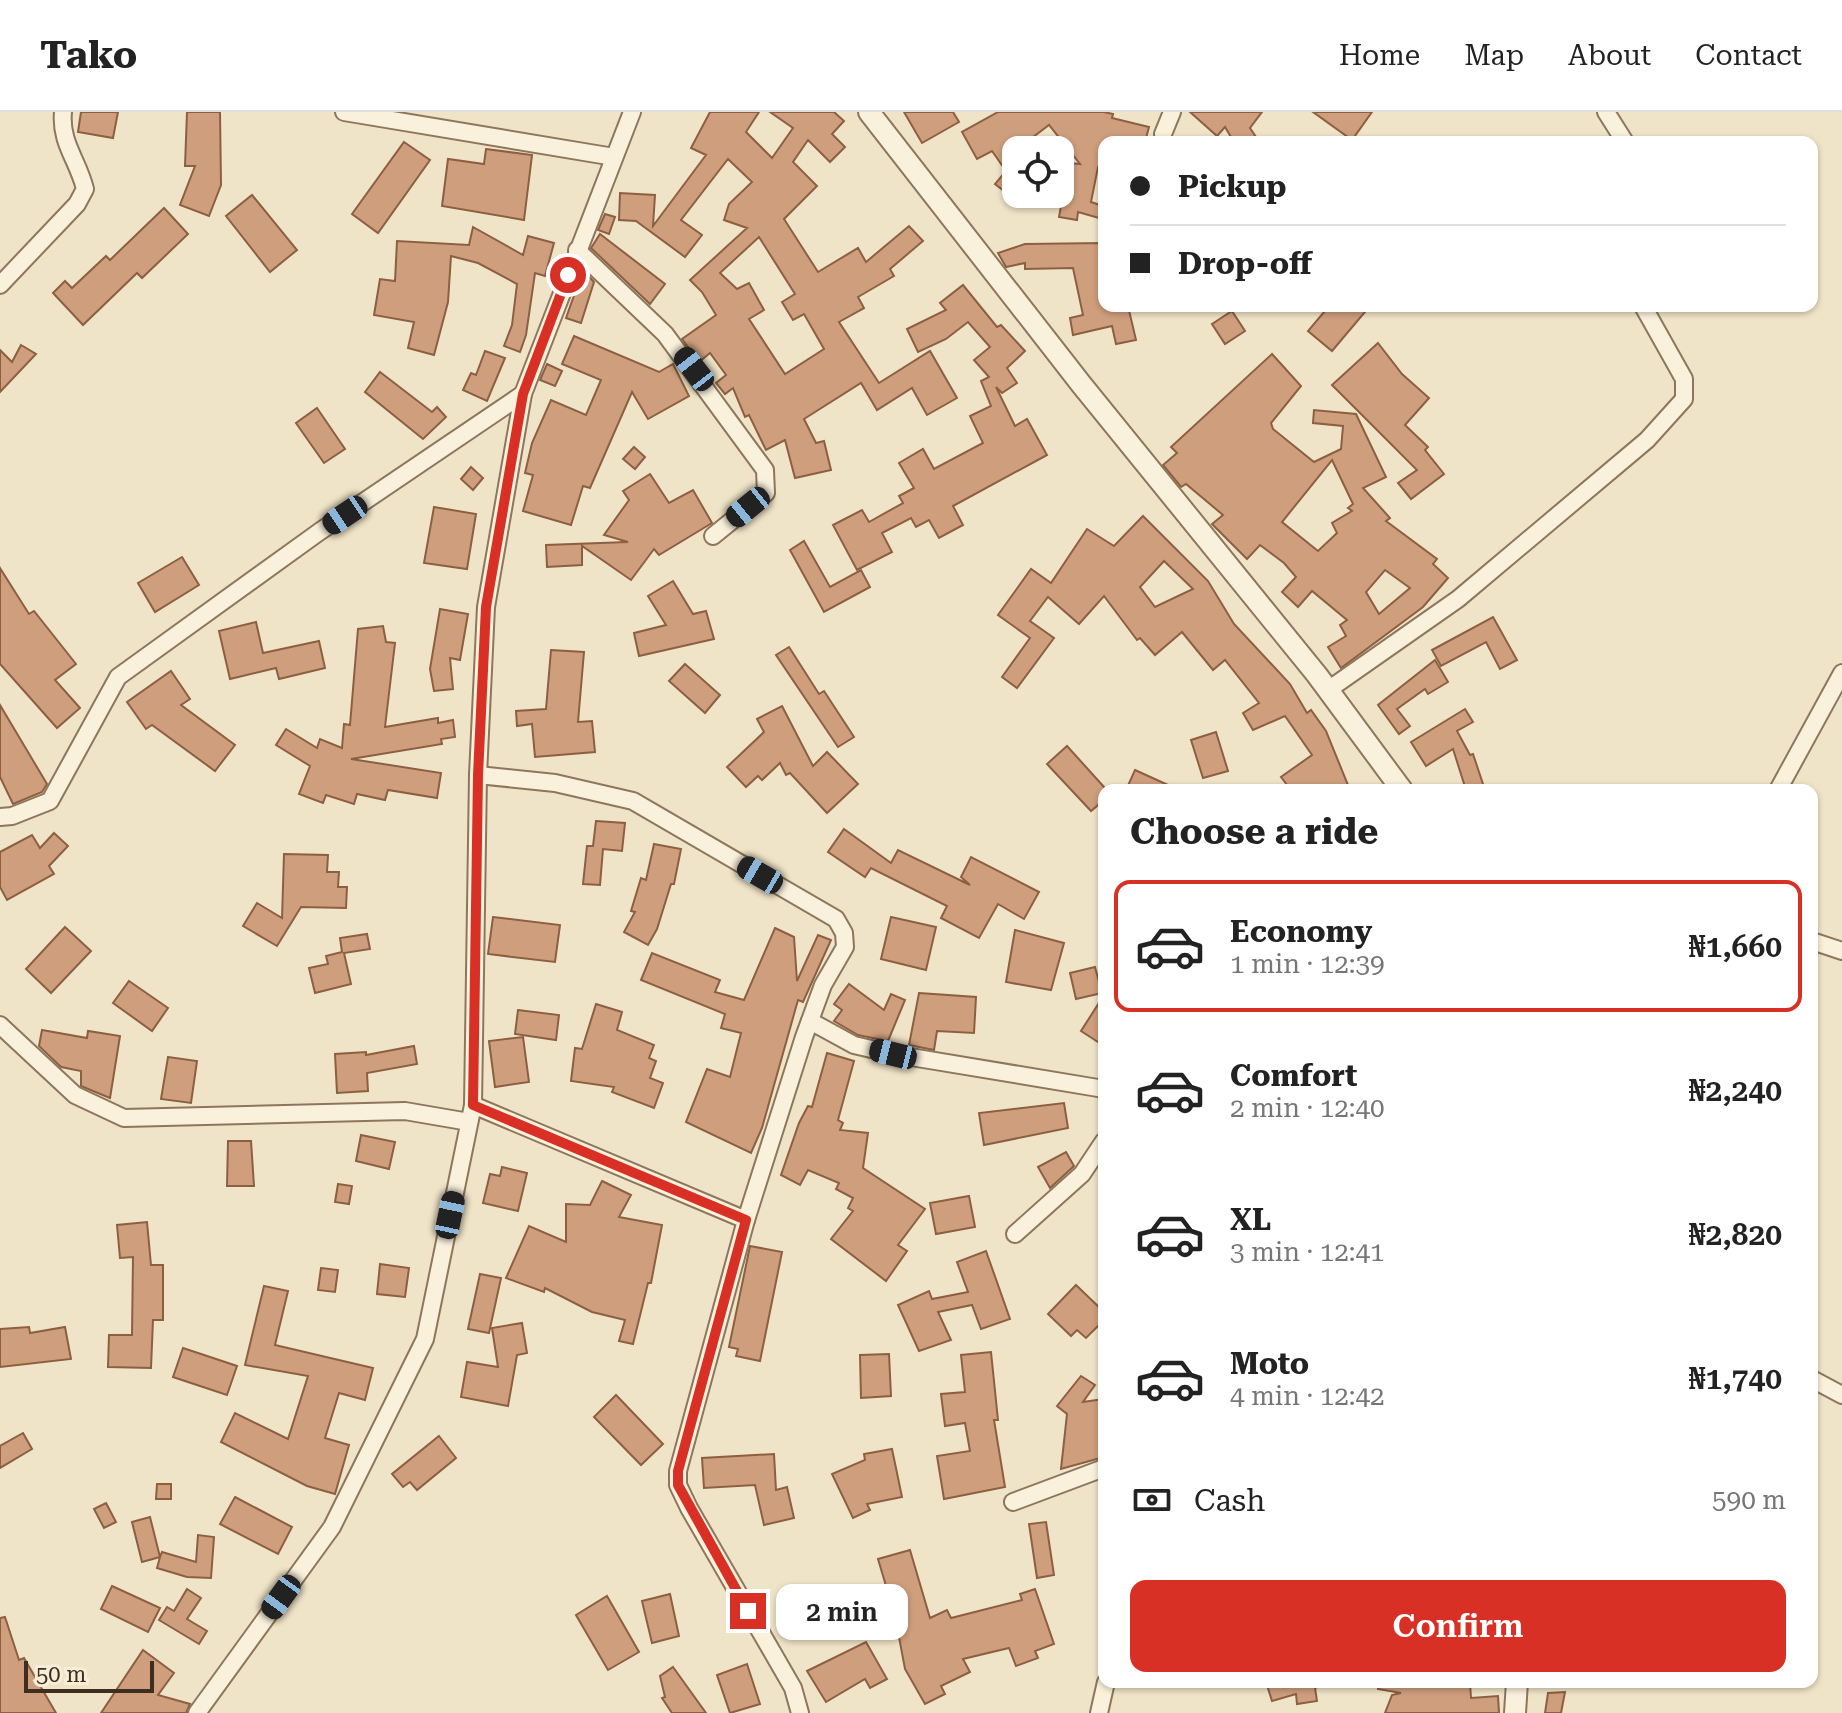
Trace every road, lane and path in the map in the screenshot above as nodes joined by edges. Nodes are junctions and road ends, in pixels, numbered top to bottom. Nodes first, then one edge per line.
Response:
1 (63, 112) edge
2 (344, 112) edge
3 (632, 112) edge
4 (869, 112) edge
5 (1172, 112) edge
6 (1606, 112) edge
7 (1163, 134) dead end
8 (1621, 136) edge
9 (614, 157) junction
10 (577, 250) junction
11 (0, 285) edge
12 (1646, 312) edge
13 (523, 394) junction
14 (713, 536) dead end
15 (1842, 673) edge
16 (1328, 690) junction
17 (478, 775) junction
18 (1398, 784) edge
19 (1781, 784) edge
20 (0, 817) edge
21 (1818, 943) edge
22 (1842, 951) edge
23 (810, 1021) junction
24 (0, 1025) edge
25 (1098, 1087) edge
26 (473, 1105) junction
27 (469, 1122) junction
28 (1098, 1150) edge
29 (746, 1220) junction
30 (1015, 1234) dead end
31 (1818, 1382) edge
32 (1842, 1395) edge
33 (1098, 1470) edge
34 (1013, 1502) dead end
35 (1105, 1688) edge
36 (1517, 1688) edge
37 (197, 1713) edge
38 (800, 1713) edge
39 (1099, 1713) edge
40 (1515, 1713) edge

1 - 11 street
2 - 9 street
3 - 9 street
4 - 16 street
5 - 7 street
6 - 8 street
9 - 10 street
10 - 13 street
10 - 14 street
12 - 16 street
13 - 17 street
13 - 20 street
15 - 19 street
16 - 18 street
17 - 23 street
17 - 26 street
21 - 22 street
23 - 25 street
23 - 29 street
24 - 27 street
26 - 27 street
26 - 29 street
27 - 37 street
28 - 30 street
29 - 38 street
31 - 32 street
33 - 34 street
35 - 39 street
36 - 40 street

